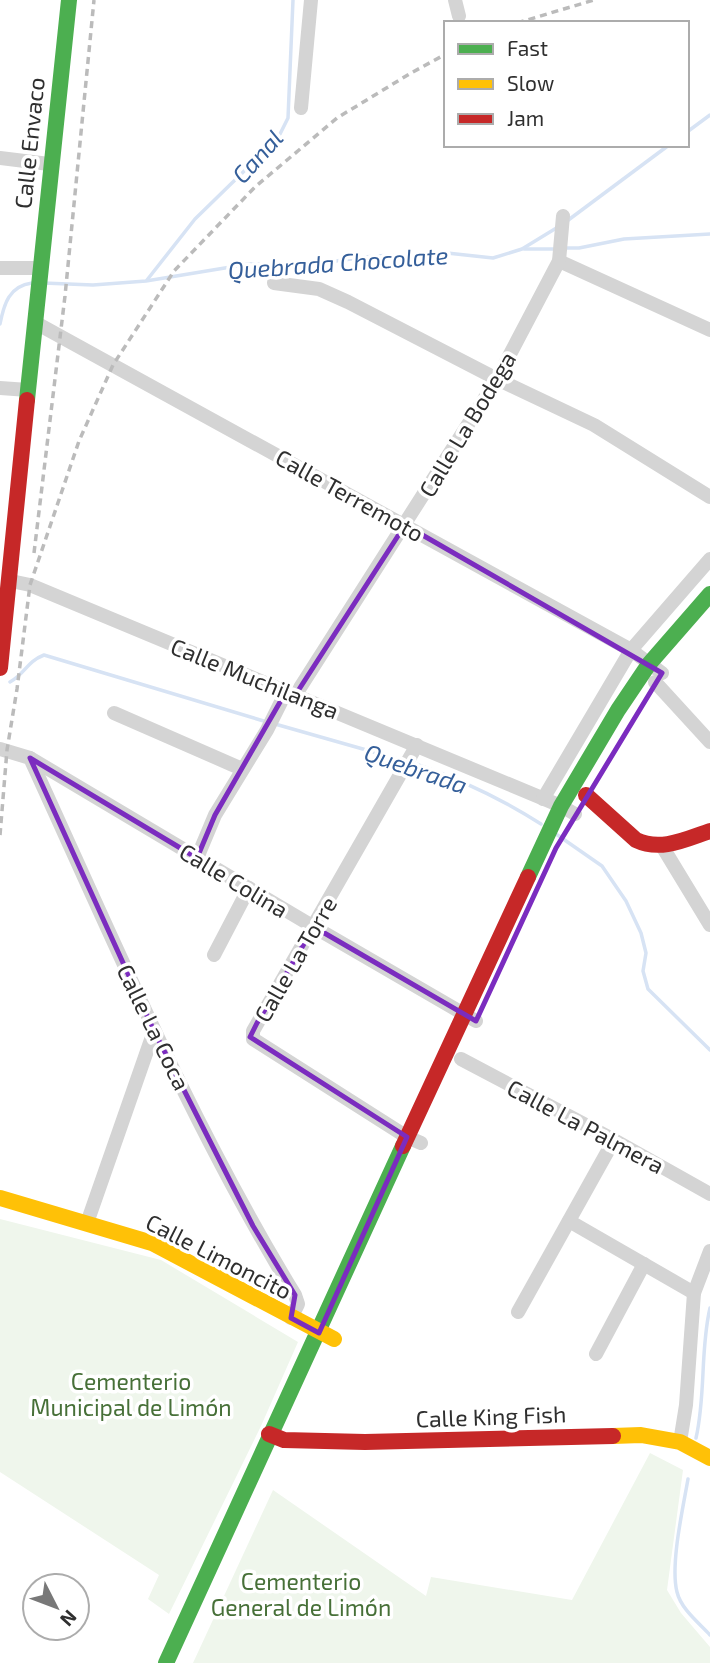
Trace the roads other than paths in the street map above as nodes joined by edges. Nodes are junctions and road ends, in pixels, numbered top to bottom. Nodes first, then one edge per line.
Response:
1 (69, 0) edge
2 (311, 0) edge
3 (455, 0) edge
4 (459, 16) dead end
5 (301, 108) dead end
6 (0, 158) edge
7 (49, 164) junction
8 (563, 216) dead end
9 (560, 258) junction
10 (0, 268) edge
11 (39, 271) junction
12 (274, 283) dead end
13 (36, 323) junction
14 (710, 330) edge
15 (497, 379) junction
16 (0, 388) edge
17 (22, 389) junction
18 (710, 496) edge
19 (405, 525) junction
20 (710, 559) edge
21 (10, 580) junction
22 (710, 594) edge
23 (710, 616) edge
24 (2, 627) edge
25 (631, 650) junction
26 (0, 668) edge
27 (654, 678) junction
28 (292, 692) junction
29 (114, 713) dead end
30 (710, 742) edge
31 (0, 749) edge
32 (415, 749) junction
33 (30, 758) junction
34 (243, 769) junction
35 (600, 772) dead end
36 (586, 795) junction
37 (543, 799) junction
38 (565, 817) junction
39 (710, 831) edge
40 (662, 846) junction
41 (197, 858) junction
42 (249, 888) junction
43 (710, 925) edge
44 (314, 927) junction
45 (214, 955) dead end
46 (470, 1018) junction
47 (154, 1031) junction
48 (461, 1059) junction
49 (414, 1140) junction
50 (614, 1140) junction
51 (710, 1195) edge
52 (0, 1198) edge
53 (390, 1214) dead end
54 (569, 1221) junction
55 (87, 1223) junction
56 (710, 1251) edge
57 (644, 1264) junction
58 (694, 1293) junction
59 (518, 1312) dead end
60 (291, 1318) junction
61 (330, 1339) junction
62 (596, 1354) dead end
63 (308, 1391) dead end
64 (276, 1437) junction
65 (680, 1442) junction
66 (710, 1458) edge
67 (166, 1663) edge
68 (182, 1663) edge

1 - 7 main road, Calle Envaco
2 - 5 street
3 - 4 street
6 - 7 street
7 - 11 main road, Calle Envaco
8 - 9 street
9 - 14 street
9 - 15 street, Calle La Bodega
10 - 11 street
11 - 13 main road, Calle Envaco
12 - 15 street
13 - 17 main road, Calle Envaco
13 - 19 street, Calle Terremoto
15 - 18 street
15 - 19 street, Calle La Bodega
16 - 17 street
17 - 21 main road, Calle Envaco
19 - 25 street, Calle Terremoto
19 - 28 street, Calle La Bodega
20 - 25 street
21 - 24 main road, Calle Envaco
21 - 28 street, Calle Muchilanga
22 - 27 main road
23 - 27 main road
24 - 26 main road, Calle Envaco
25 - 27 street, Calle Terremoto
25 - 37 street
27 - 30 street, Calle Terremoto
27 - 38 main road
28 - 32 street, Calle Muchilanga
28 - 34 street, Calle La Bodega
29 - 34 street
31 - 33 street
32 - 37 street, Calle Muchilanga
32 - 44 street, Calle La Torre
33 - 41 street, Calle Colina
33 - 47 street, Calle La Coca
34 - 41 street, Calle La Bodega
35 - 36 main road
36 - 38 main road
36 - 40 main road
37 - 38 street, Calle Muchilanga
38 - 46 main road
39 - 40 main road
40 - 43 street
41 - 42 street, Calle Colina
42 - 44 street, Calle Colina
42 - 45 street
44 - 46 street, Calle Colina
44 - 49 street, Calle La Torre
46 - 48 main road
46 - 49 main road
47 - 55 street
47 - 60 street, Calle La Coca
48 - 49 main road
48 - 50 street, Calle La Palmera
49 - 53 main road
49 - 61 main road
50 - 51 street, Calle La Palmera
50 - 54 street
52 - 55 main road, Calle Limoncito
54 - 57 street
54 - 59 street
55 - 60 main road, Calle Limoncito
56 - 58 street
57 - 58 street
57 - 62 street
58 - 65 street
60 - 61 main road, Calle Limoncito
61 - 64 main road
63 - 64 main road
64 - 65 main road, Calle King Fish
64 - 67 main road
64 - 68 main road
65 - 66 main road, Calle King Fish

